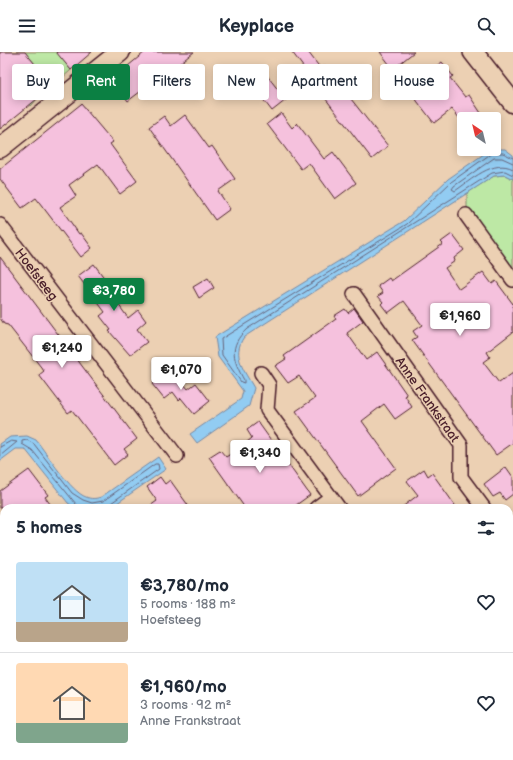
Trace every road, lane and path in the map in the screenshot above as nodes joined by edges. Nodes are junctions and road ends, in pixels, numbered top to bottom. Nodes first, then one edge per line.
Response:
1 (120, 52) edge
2 (473, 52) edge
3 (513, 103) edge
4 (0, 148) edge
5 (466, 215) dead end
6 (0, 225) edge
7 (513, 280) edge
8 (354, 294) dead end
9 (261, 373) dead end
10 (177, 456) dead end
11 (331, 497) junction
12 (321, 504) edge
13 (335, 504) edge
14 (481, 504) edge

1 - 4 main road
2 - 3 main road
5 - 7 street
6 - 10 street, Hoefsteeg
8 - 14 street, Anne Frankstraat
9 - 11 street
11 - 12 street
11 - 13 street

